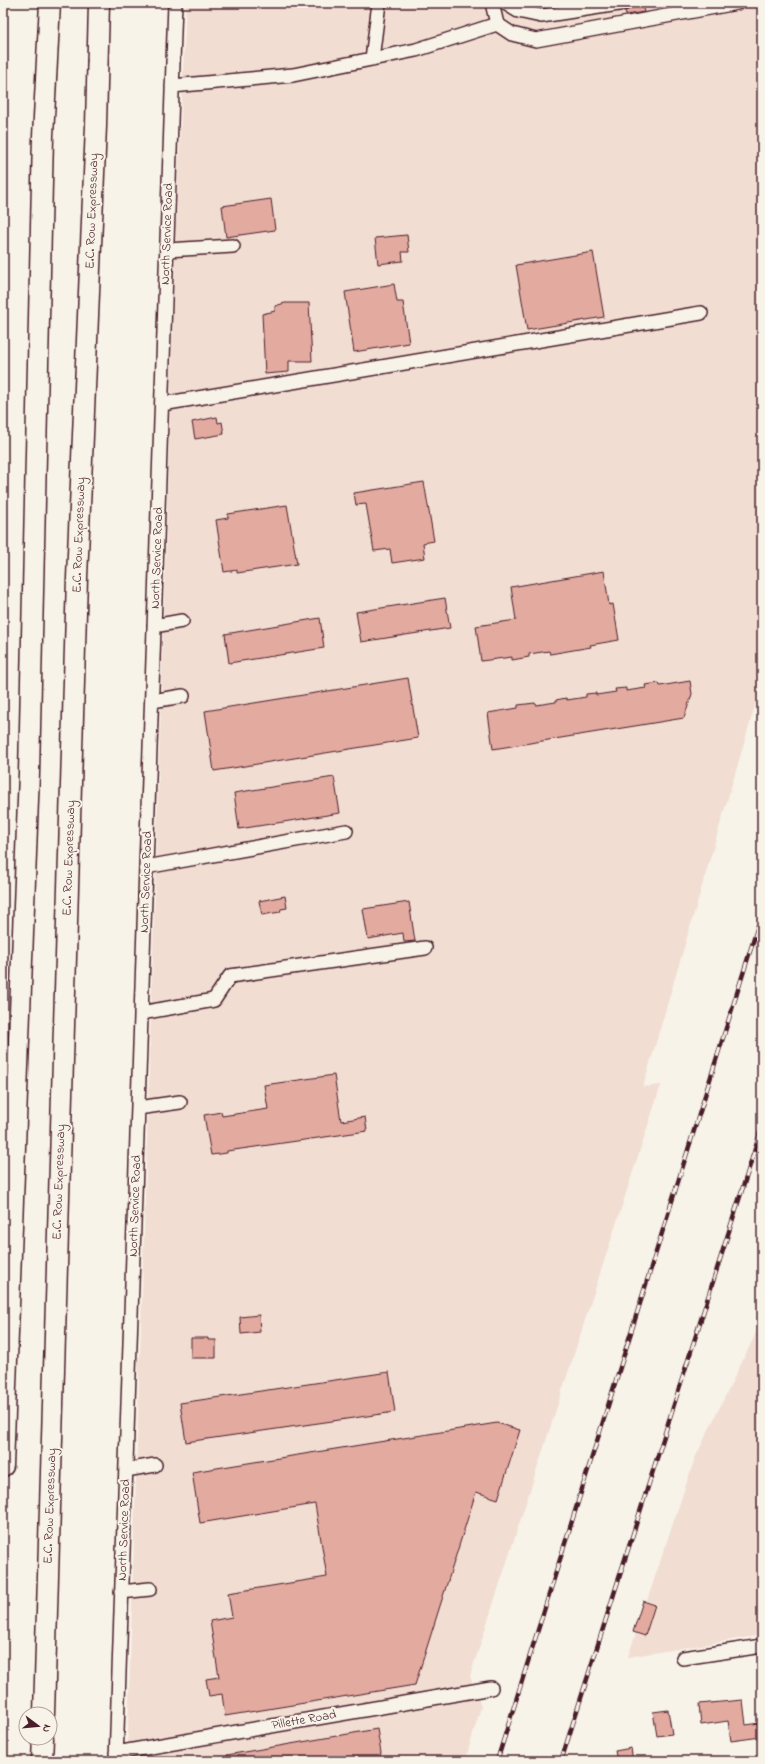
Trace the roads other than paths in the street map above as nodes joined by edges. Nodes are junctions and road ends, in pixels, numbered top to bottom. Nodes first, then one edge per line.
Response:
1 (37, 3) edge
2 (50, 3) edge
3 (99, 3) edge
4 (109, 3) edge
5 (175, 3) edge
6 (379, 3) edge
7 (492, 3) edge
8 (505, 3) edge
9 (625, 3) edge
10 (737, 3) edge
11 (497, 24) junction
12 (372, 59) junction
13 (172, 86) junction
14 (96, 126) junction
15 (43, 136) junction
16 (233, 246) dead end
17 (167, 250) junction
18 (701, 313) dead end
19 (162, 404) junction
20 (182, 621) dead end
21 (154, 626) junction
22 (183, 696) dead end
23 (152, 701) junction
24 (346, 831) dead end
25 (146, 868) junction
26 (425, 948) dead end
27 (141, 1013) junction
28 (180, 1102) dead end
29 (138, 1108) junction
30 (155, 1464) dead end
31 (3, 1466) edge
32 (126, 1470) junction
33 (150, 1589) dead end
34 (121, 1592) junction
35 (762, 1646) edge
36 (683, 1658) dead end
37 (491, 1688) dead end
38 (44, 1706) edge
39 (43, 1746) edge
40 (116, 1757) edge
41 (42, 1761) edge

1 - 15 highway
2 - 15 highway
3 - 14 highway, E.C. Row Expressway
4 - 14 highway
5 - 13 street, North Service Road
6 - 12 street
7 - 11 street
8 - 9 street
10 - 11 street
11 - 12 street
12 - 13 street
13 - 17 street, North Service Road
14 - 38 highway, E.C. Row Expressway
15 - 31 highway
16 - 17 street
17 - 19 street, North Service Road
18 - 19 street
19 - 21 street, North Service Road
20 - 21 street
21 - 23 street, North Service Road
22 - 23 street
23 - 25 street, North Service Road
24 - 25 street
25 - 27 street, North Service Road
26 - 27 street
27 - 29 street, North Service Road
28 - 29 street
29 - 32 street, North Service Road
30 - 32 street
32 - 34 street, North Service Road
33 - 34 street
34 - 40 street, North Service Road
35 - 36 street
37 - 40 street, Pillette Road
39 - 41 highway

